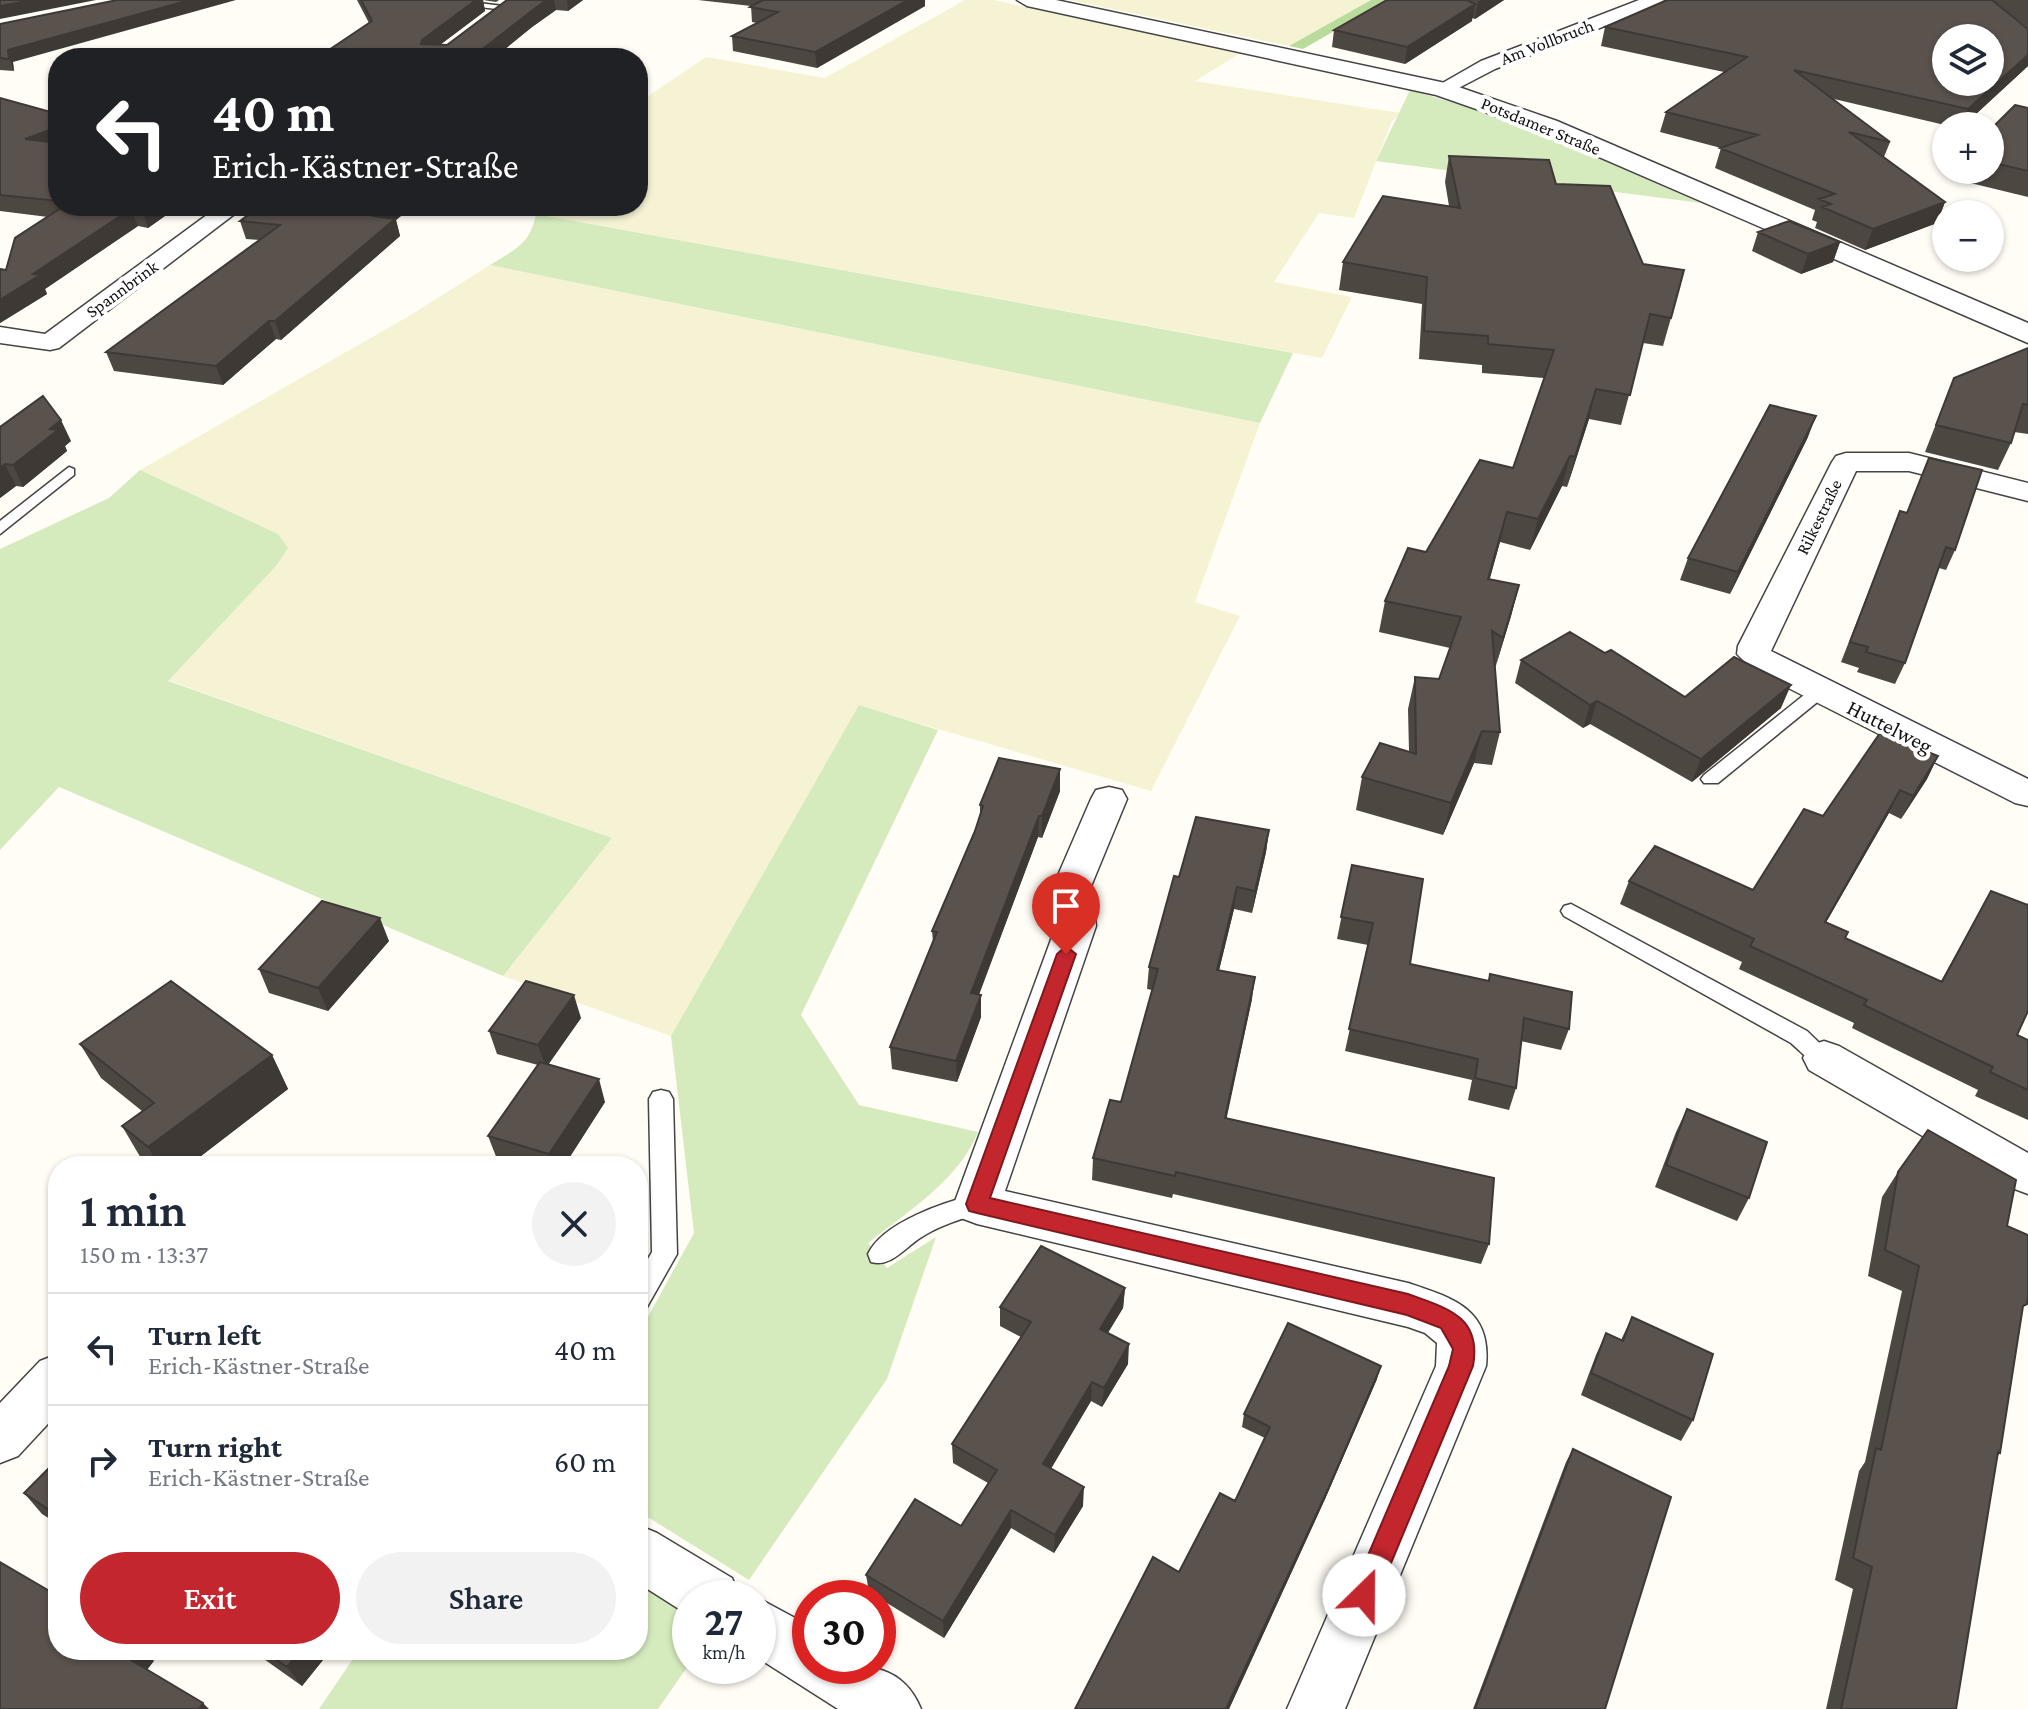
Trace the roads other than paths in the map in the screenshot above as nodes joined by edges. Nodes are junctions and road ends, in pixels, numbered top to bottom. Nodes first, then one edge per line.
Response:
1 (420, 0) edge
2 (1027, 0) edge
3 (1655, 0) edge
4 (511, 4) edge
5 (480, 26) edge
6 (1442, 89) junction
7 (220, 216) edge
8 (2028, 334) edge
9 (0, 335) edge
10 (69, 472) dead end
11 (2028, 492) edge
12 (0, 529) edge
13 (1754, 654) joint
14 (1820, 691) junction
15 (1711, 779) dead end
16 (2028, 794) edge
17 (1109, 799) dead end
18 (1571, 911) dead end
19 (1824, 1058) joint
20 (661, 1099) dead end
21 (2028, 1175) edge
22 (977, 1204) junction
23 (880, 1254) dead end
24 (648, 1282) edge
25 (48, 1388) edge
26 (0, 1439) edge
27 (648, 1558) edge
28 (683, 1580) edge
29 (851, 1684) edge
30 (892, 1709) edge
31 (1316, 1709) edge

1 - 4 lane
2 - 6 street, Potsdamer Straße
3 - 6 street, Am Vollbruch
4 - 5 street
6 - 8 street, Potsdamer Straße
7 - 9 street, Spannbrink
10 - 12 lane
11 - 13 street, Rilkestraße
13 - 14 street, Huttelweg
14 - 15 lane
14 - 16 street, Huttelweg
17 - 22 street
18 - 19 lane
19 - 21 street
20 - 24 lane
22 - 23 lane
22 - 31 street
25 - 26 street
27 - 28 street
29 - 30 street

